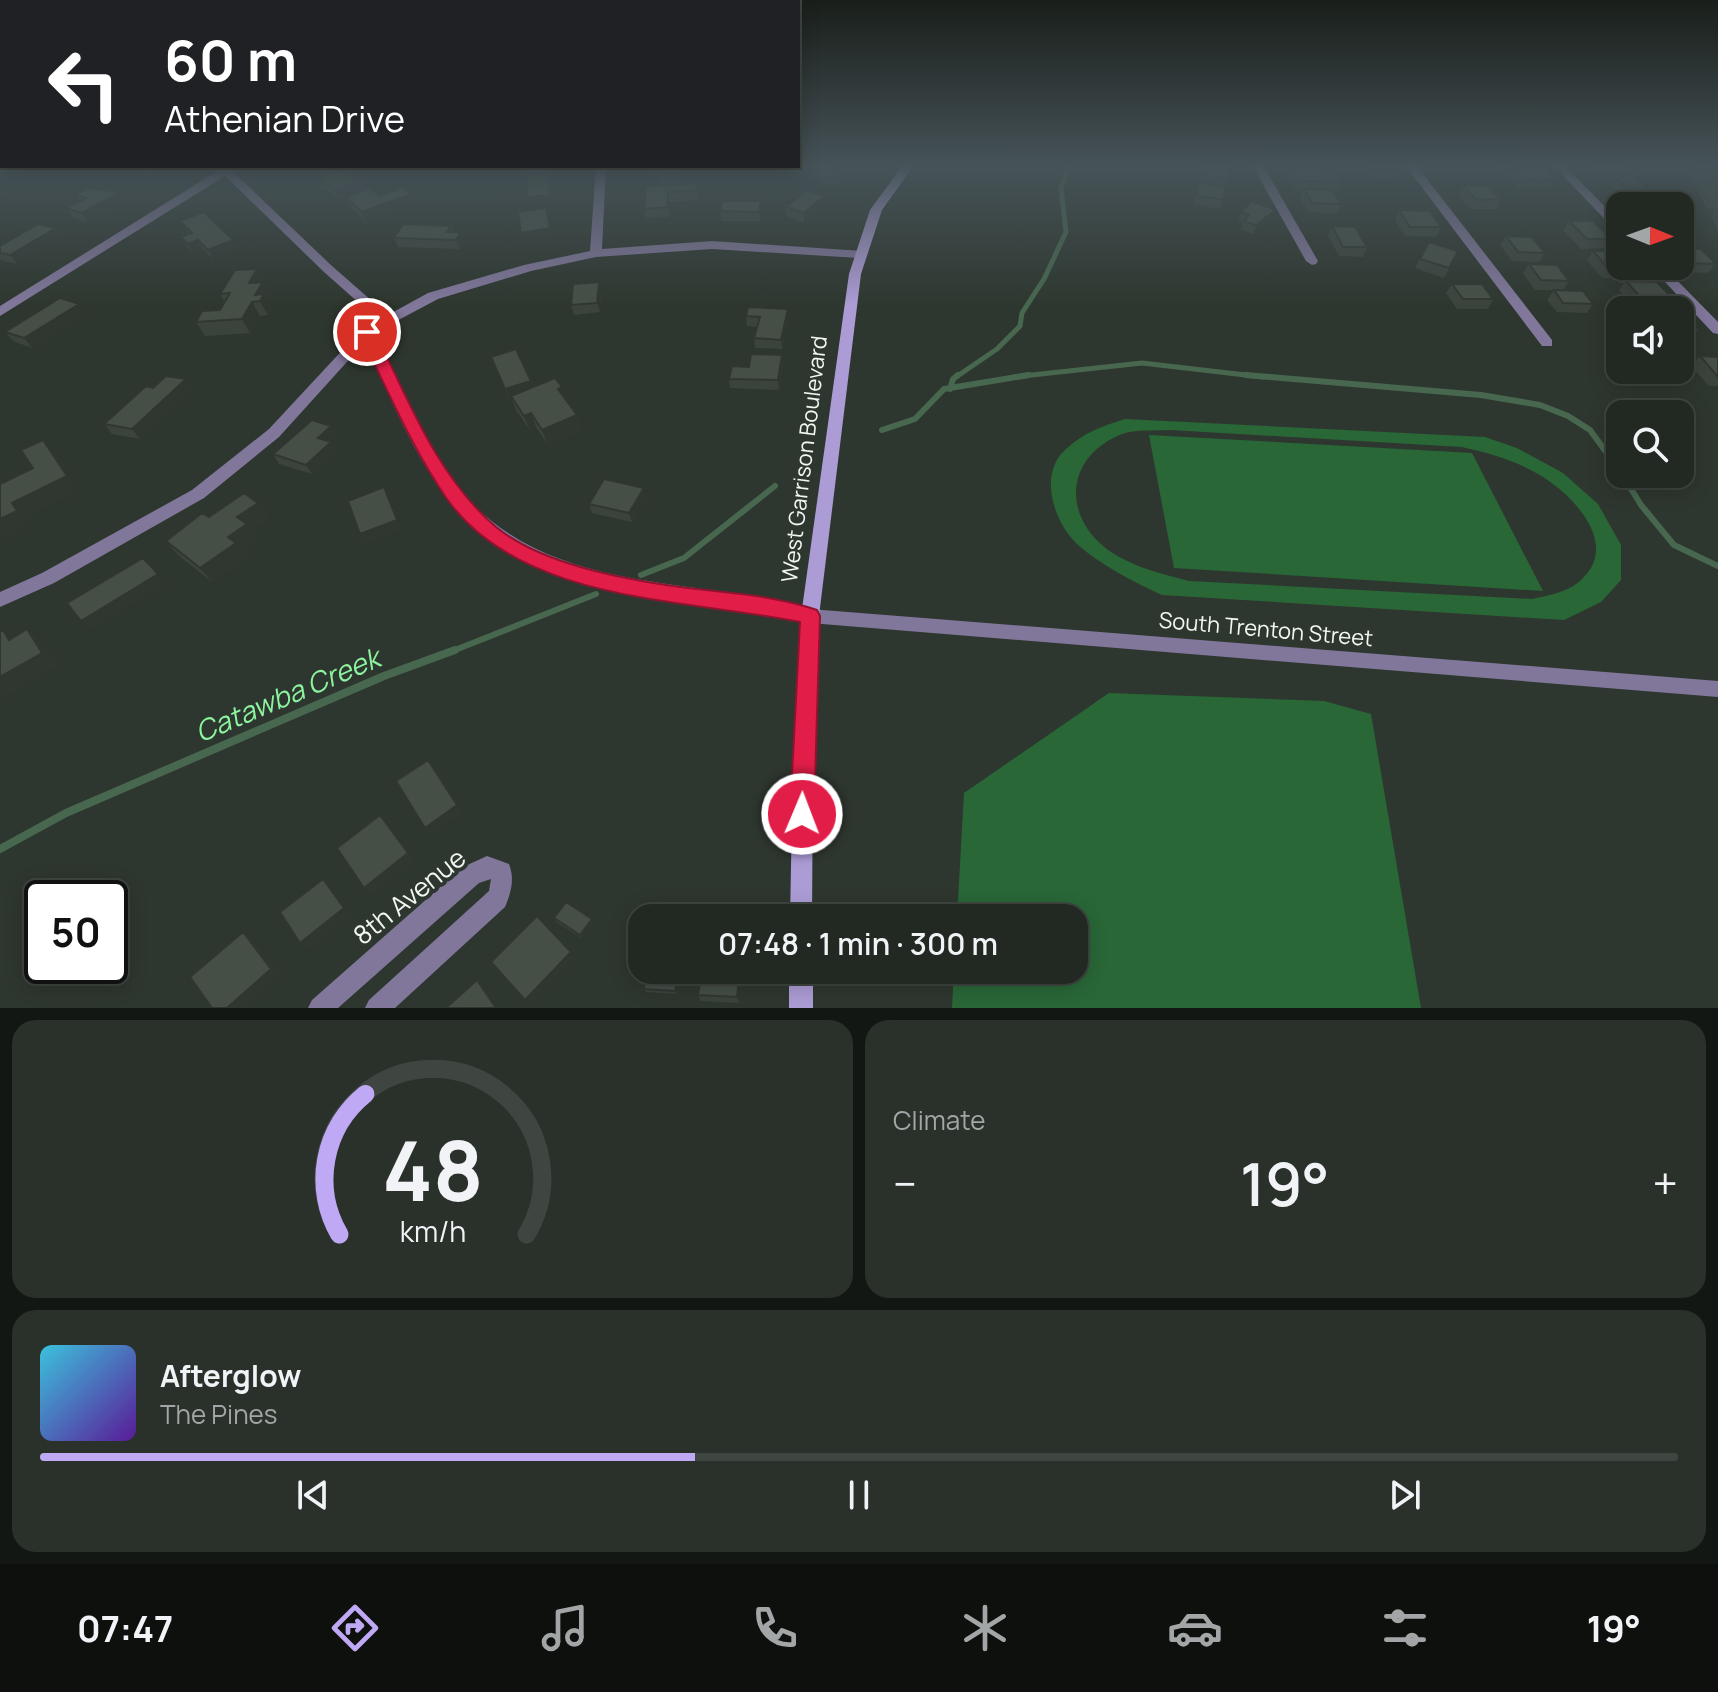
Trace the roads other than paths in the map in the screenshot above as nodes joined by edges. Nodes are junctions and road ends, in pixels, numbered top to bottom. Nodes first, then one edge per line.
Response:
1 (155, 212) edge
2 (270, 212) edge
3 (598, 212) edge
4 (875, 212) edge
5 (1284, 212) edge
6 (1446, 212) edge
7 (596, 253) junction
8 (859, 254) junction
9 (1312, 261) dead end
10 (1670, 280) edge
11 (0, 312) edge
12 (387, 321) junction
13 (1718, 330) edge
14 (367, 332) junction
15 (1547, 343) dead end
16 (0, 600) edge
17 (810, 616) junction
18 (1718, 689) edge
19 (801, 904) edge
20 (801, 984) edge
21 (320, 1008) edge
22 (377, 1008) edge
23 (801, 1008) edge

1 - 11 street
2 - 12 street
3 - 7 street
4 - 8 main road, West Garrison Boulevard
5 - 9 street
6 - 15 street
7 - 8 street
7 - 12 street
8 - 17 main road, West Garrison Boulevard
10 - 13 street
12 - 14 street
14 - 16 street
14 - 17 street, South Trenton Street
17 - 18 street, South Trenton Street
17 - 19 main road, West Garrison Boulevard
20 - 23 main road
21 - 22 street, 8th Avenue

